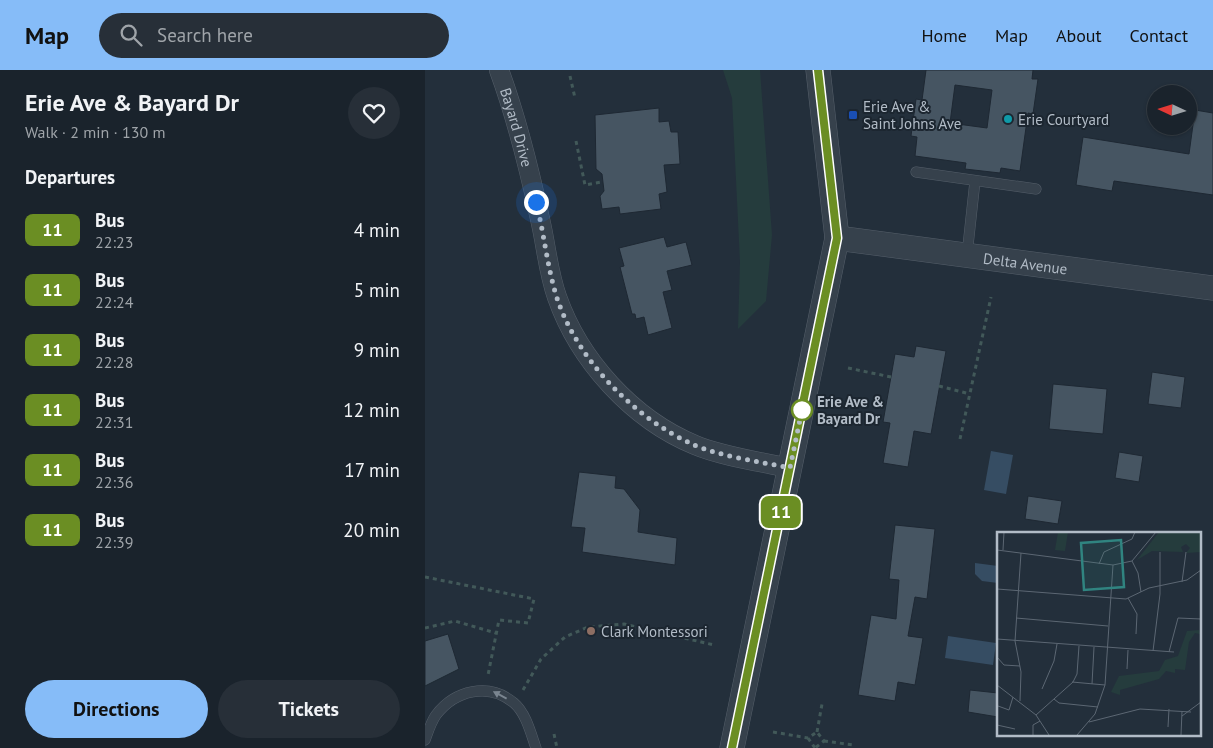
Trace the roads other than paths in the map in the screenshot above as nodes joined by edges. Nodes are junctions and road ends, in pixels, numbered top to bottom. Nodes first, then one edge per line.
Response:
1 (499, 70) edge
2 (819, 70) edge
3 (916, 172) dead end
4 (975, 181) junction
5 (1036, 189) dead end
6 (837, 238) junction
7 (967, 255) junction
8 (1213, 288) edge
9 (790, 468) junction
10 (425, 740) edge
11 (536, 748) edge
12 (732, 748) edge

1 - 9 street, Bayard Drive
2 - 6 street
3 - 4 lane
4 - 5 lane
4 - 7 lane
6 - 7 street, Delta Avenue
6 - 9 street
7 - 8 street, Delta Avenue
9 - 12 street
11 -> 10 lane

